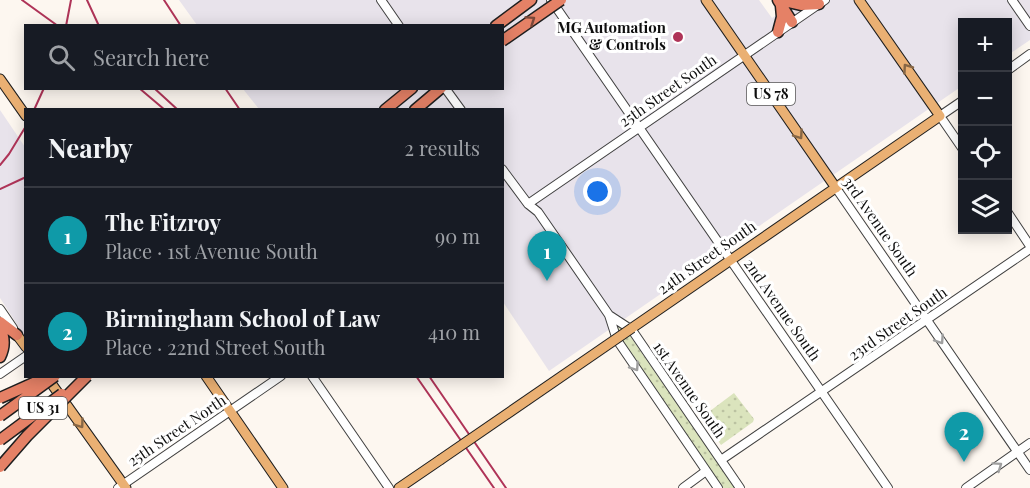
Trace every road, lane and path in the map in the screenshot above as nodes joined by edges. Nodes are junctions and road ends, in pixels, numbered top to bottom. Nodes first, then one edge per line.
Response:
1 (381, 0) edge
2 (531, 0) edge
3 (551, 0) edge
4 (561, 0) edge
5 (706, 0) edge
6 (859, 0) edge
7 (1012, 0) edge
8 (783, 2) edge
9 (822, 2) edge
10 (795, 21) junction
11 (398, 24) edge
12 (499, 24) edge
13 (1030, 26) edge
14 (778, 32) junction
15 (504, 40) edge
16 (1030, 54) edge
17 (744, 55) junction
18 (1012, 67) edge
19 (0, 79) edge
20 (410, 90) edge
21 (440, 90) edge
22 (445, 90) edge
23 (958, 104) edge
24 (387, 108) edge
25 (418, 108) edge
26 (459, 108) edge
27 (24, 113) edge
28 (940, 116) junction
29 (640, 127) junction
30 (958, 141) edge
31 (504, 172) edge
32 (836, 188) junction
33 (528, 204) junction
34 (1012, 219) edge
35 (1030, 248) edge
36 (730, 260) junction
37 (0, 309) edge
38 (609, 315) junction
39 (927, 320) junction
40 (0, 322) edge
41 (0, 328) edge
42 (17, 335) junction
43 (24, 344) edge
44 (0, 357) edge
45 (24, 357) edge
46 (0, 375) edge
47 (43, 378) edge
48 (48, 378) edge
49 (53, 378) edge
50 (83, 378) edge
51 (84, 378) edge
52 (207, 378) edge
53 (278, 378) edge
54 (313, 378) edge
55 (822, 392) junction
56 (0, 398) edge
57 (230, 411) junction
58 (0, 416) edge
59 (0, 440) edge
60 (1030, 443) edge
61 (1017, 452) junction
62 (721, 460) junction
63 (0, 467) edge
64 (1030, 470) edge
65 (706, 471) junction
66 (122, 487) edge
67 (283, 488) edge
68 (388, 488) edge
69 (399, 488) edge
70 (683, 488) edge
71 (718, 488) edge
72 (741, 488) edge
73 (888, 488) edge
74 (966, 488) edge

1 - 11 street
2 - 12 highway
3 - 29 street, 2nd Avenue South
15 -> 4 highway, bridge
5 - 17 main road, 3rd Avenue South / US 78
28 -> 6 main road
7 - 13 street
8 - 9 highway
8 - 10 highway
8 - 14 highway
9 - 10 street, 25th Street South
10 - 14 street, 25th Street South
14 - 17 street, 25th Street South
16 - 18 street
17 - 29 street, 25th Street South
17 -> 32 main road, 3rd Avenue South / US 78
19 - 27 main road
20 - 24 highway
21 - 25 highway
22 - 26 street
23 - 28 street, 24th Street South
28 - 30 street
28 - 32 main road, 24th Street South
29 - 33 street, 25th Street South
29 - 36 street, 2nd Avenue South
31 - 33 street, 1st Avenue South
32 - 36 main road, 24th Street South
32 - 39 street, 3rd Avenue South
33 - 38 street, 1st Avenue South
34 - 35 street
35 - 39 street, 23rd Street South
36 - 55 street, 2nd Avenue South
36 - 69 main road, 24th Street South, bridge
37 - 42 street
38 - 62 street, 1st Avenue South
38 -> 65 street, 1st Avenue South
39 - 55 street, 23rd Street South
39 -> 61 street, 3rd Avenue South
40 - 42 highway
41 - 44 highway
42 - 43 main road
45 - 46 street
47 - 56 highway, bridge
48 -> 66 main road
49 - 58 highway, US 31, bridge
50 - 59 highway, US 31, bridge
51 - 63 highway, bridge
52 - 57 main road
53 - 57 street, 25th Street North
54 - 68 street
55 - 62 street, 23rd Street South
55 - 73 street, 2nd Avenue South
57 - 66 street, 25th Street North
57 - 67 main road
60 - 61 street
61 - 64 street, 3rd Avenue South
74 -> 61 street
62 - 72 street, 1st Avenue South
65 - 70 street
65 - 71 street, 1st Avenue South

